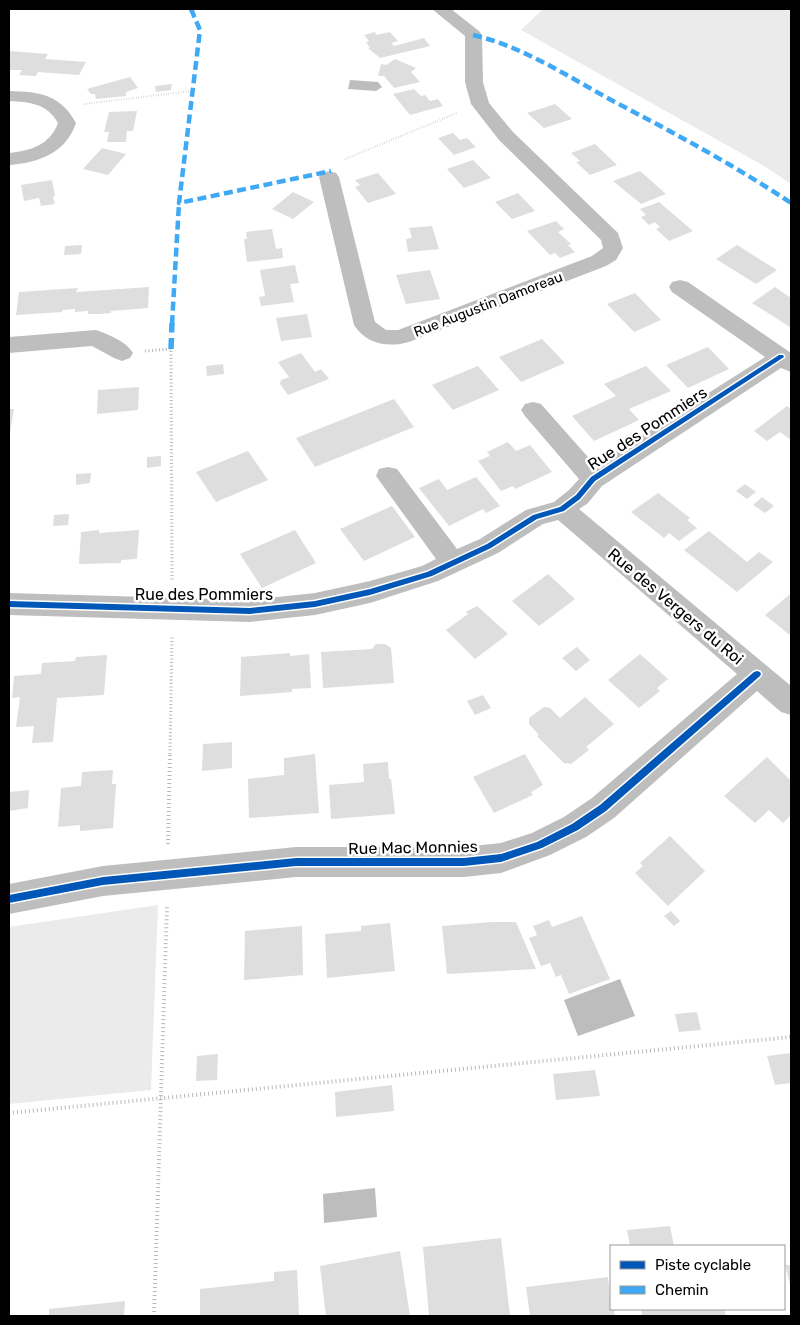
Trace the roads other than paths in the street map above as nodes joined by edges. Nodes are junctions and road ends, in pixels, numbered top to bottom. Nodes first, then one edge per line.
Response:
1 (440, 9) edge
2 (9, 96) edge
3 (9, 159) edge
4 (329, 177) road end
5 (680, 287) dead end
6 (9, 345) edge
7 (122, 353) road end
8 (786, 360) edge
9 (533, 410) dead end
10 (388, 476) dead end
11 (593, 479) junction
12 (562, 508) junction
13 (453, 563) junction
14 (9, 604) edge
15 (757, 674) junction
16 (791, 703) edge
17 (9, 899) edge

1 - 4 street, Rue Augustin Damoreau
2 - 3 street
5 - 8 street
6 - 7 street
8 - 11 street, Rue des Pommiers
9 - 11 street
10 - 13 street
11 - 12 street, Rue des Pommiers
12 - 13 street, Rue des Pommiers
12 - 15 street, Rue des Vergers du Roi
13 - 14 street, Rue des Pommiers
15 - 16 street, Rue des Vergers du Roi
15 - 17 street, Rue Mac Monnies

